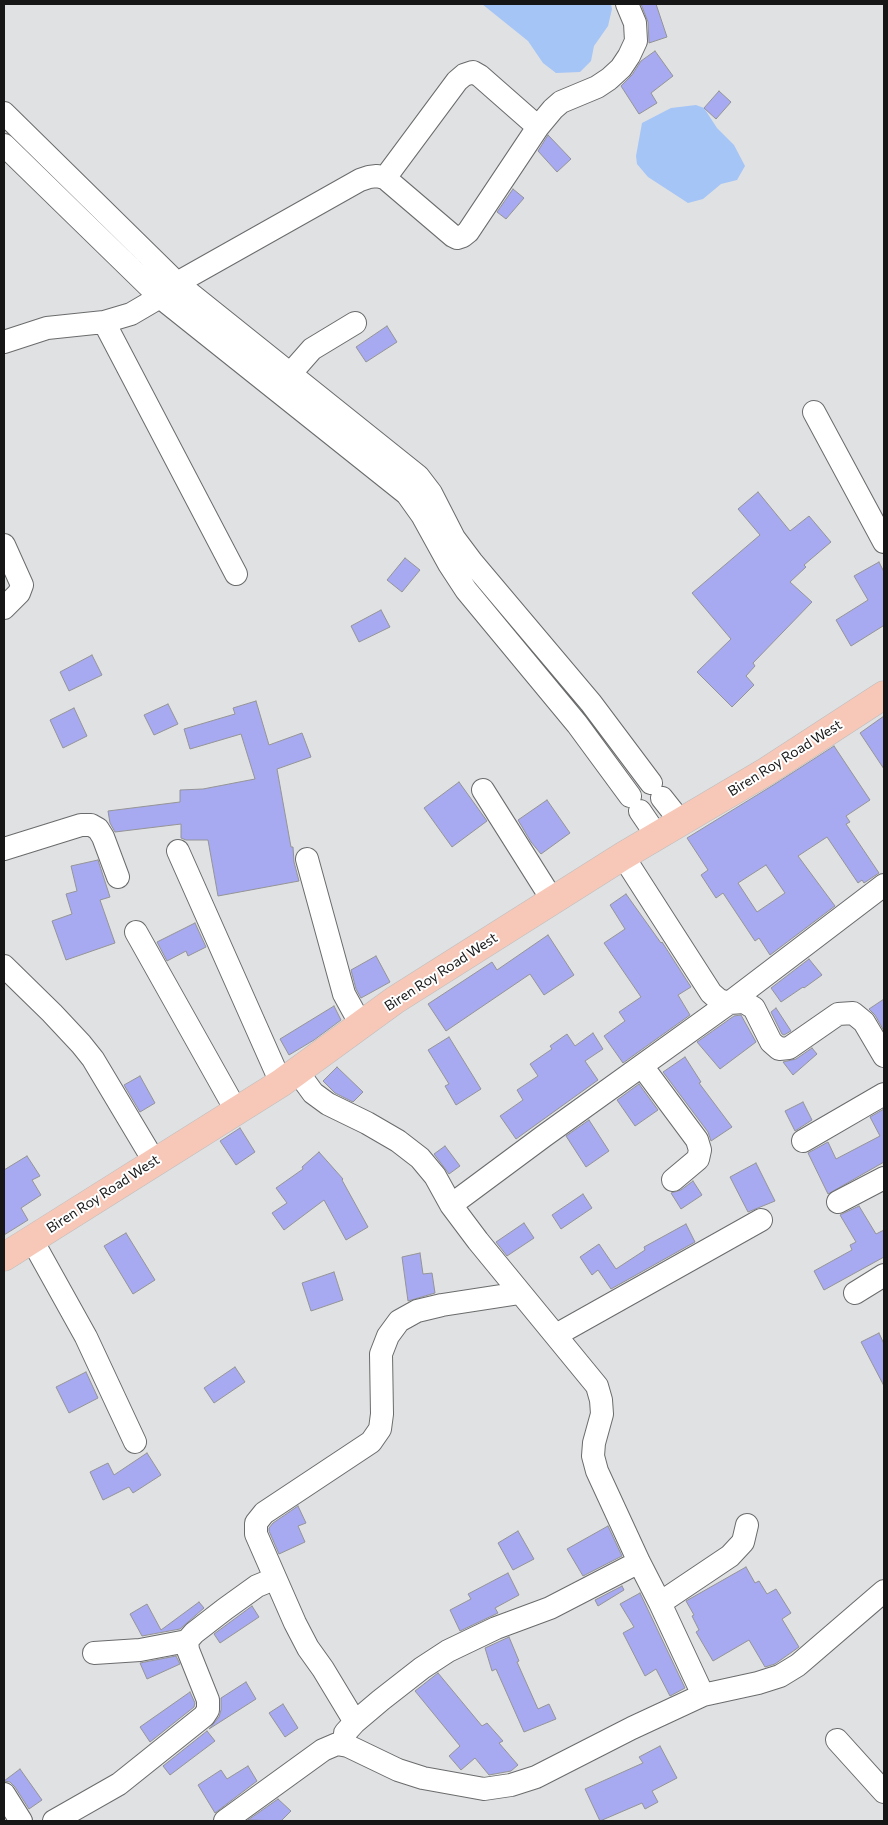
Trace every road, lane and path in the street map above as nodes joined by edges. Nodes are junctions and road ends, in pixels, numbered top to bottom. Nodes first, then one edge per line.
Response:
1 (627, 4) edge
2 (4, 114) edge
3 (538, 127) junction
4 (4, 145) edge
5 (385, 178) junction
6 (169, 290) junction
7 (104, 322) junction
8 (355, 323) dead end
9 (4, 342) edge
10 (290, 374) junction
11 (814, 412) dead end
12 (884, 542) edge
13 (4, 545) edge
14 (236, 574) dead end
15 (4, 608) edge
16 (884, 695) edge
17 (483, 790) dead end
18 (681, 822) junction
19 (658, 836) junction
20 (4, 849) edge
21 (178, 852) dead end
22 (624, 856) junction
23 (307, 859) dead end
24 (118, 877) dead end
25 (884, 886) edge
26 (552, 901) junction
27 (136, 932) dead end
28 (4, 966) edge
29 (728, 1003) junction
30 (361, 1025) junction
31 (884, 1056) edge
32 (642, 1066) junction
33 (289, 1077) junction
34 (884, 1094) edge
35 (237, 1112) junction
36 (803, 1141) dead end
37 (154, 1161) junction
38 (884, 1178) edge
39 (673, 1180) dead end
40 (838, 1202) dead end
41 (452, 1204) junction
42 (761, 1220) dead end
43 (32, 1240) junction
44 (4, 1257) edge
45 (884, 1275) edge
46 (855, 1292) dead end
47 (520, 1293) junction
48 (556, 1335) junction
49 (135, 1442) dead end
50 (748, 1525) dead end
51 (639, 1562) junction
52 (274, 1579) junction
53 (884, 1591) edge
54 (660, 1603) junction
55 (187, 1640) junction
56 (94, 1653) dead end
57 (702, 1695) junction
58 (355, 1722) junction
59 (837, 1740) dead end
60 (337, 1744) junction
61 (884, 1792) edge
62 (4, 1794) edge
63 (21, 1821) edge
64 (54, 1821) edge
65 (227, 1821) edge

1 - 3 street
2 - 6 street
3 - 5 street
3 - 5 street
4 - 6 street
5 - 6 street
6 - 7 street
6 - 10 street
6 - 19 street
7 - 9 street
7 - 14 street
8 - 10 street
10 - 18 street
11 - 12 street
13 - 15 street
16 - 18 main road, Biren Roy Road West
17 - 26 street
18 - 19 main road, Biren Roy Road West
19 - 22 main road, Biren Roy Road West
20 - 24 street
21 - 33 street
22 - 26 main road, Biren Roy Road West
22 - 29 street
23 - 30 street
25 - 29 street
26 - 30 main road, Biren Roy Road West
27 - 35 street
28 - 37 street
29 - 31 street
29 - 32 street
30 - 33 main road, Biren Roy Road West
32 - 39 street
32 - 41 street
33 - 35 main road, Biren Roy Road West
33 - 41 street
34 - 36 street
35 - 37 main road, Biren Roy Road West
37 - 43 main road, Biren Roy Road West
38 - 40 street
41 - 47 street
42 - 48 street
43 - 44 main road, Biren Roy Road West
43 - 49 street
45 - 46 street
47 - 48 street
47 - 52 street
48 - 51 street
50 - 54 street
51 - 54 street
51 - 58 street
52 - 55 street
52 - 58 street
53 - 57 street
54 - 57 street
55 - 56 street
55 - 64 street
57 - 60 street
58 - 60 street
59 - 61 street
60 - 65 street
62 - 63 street

